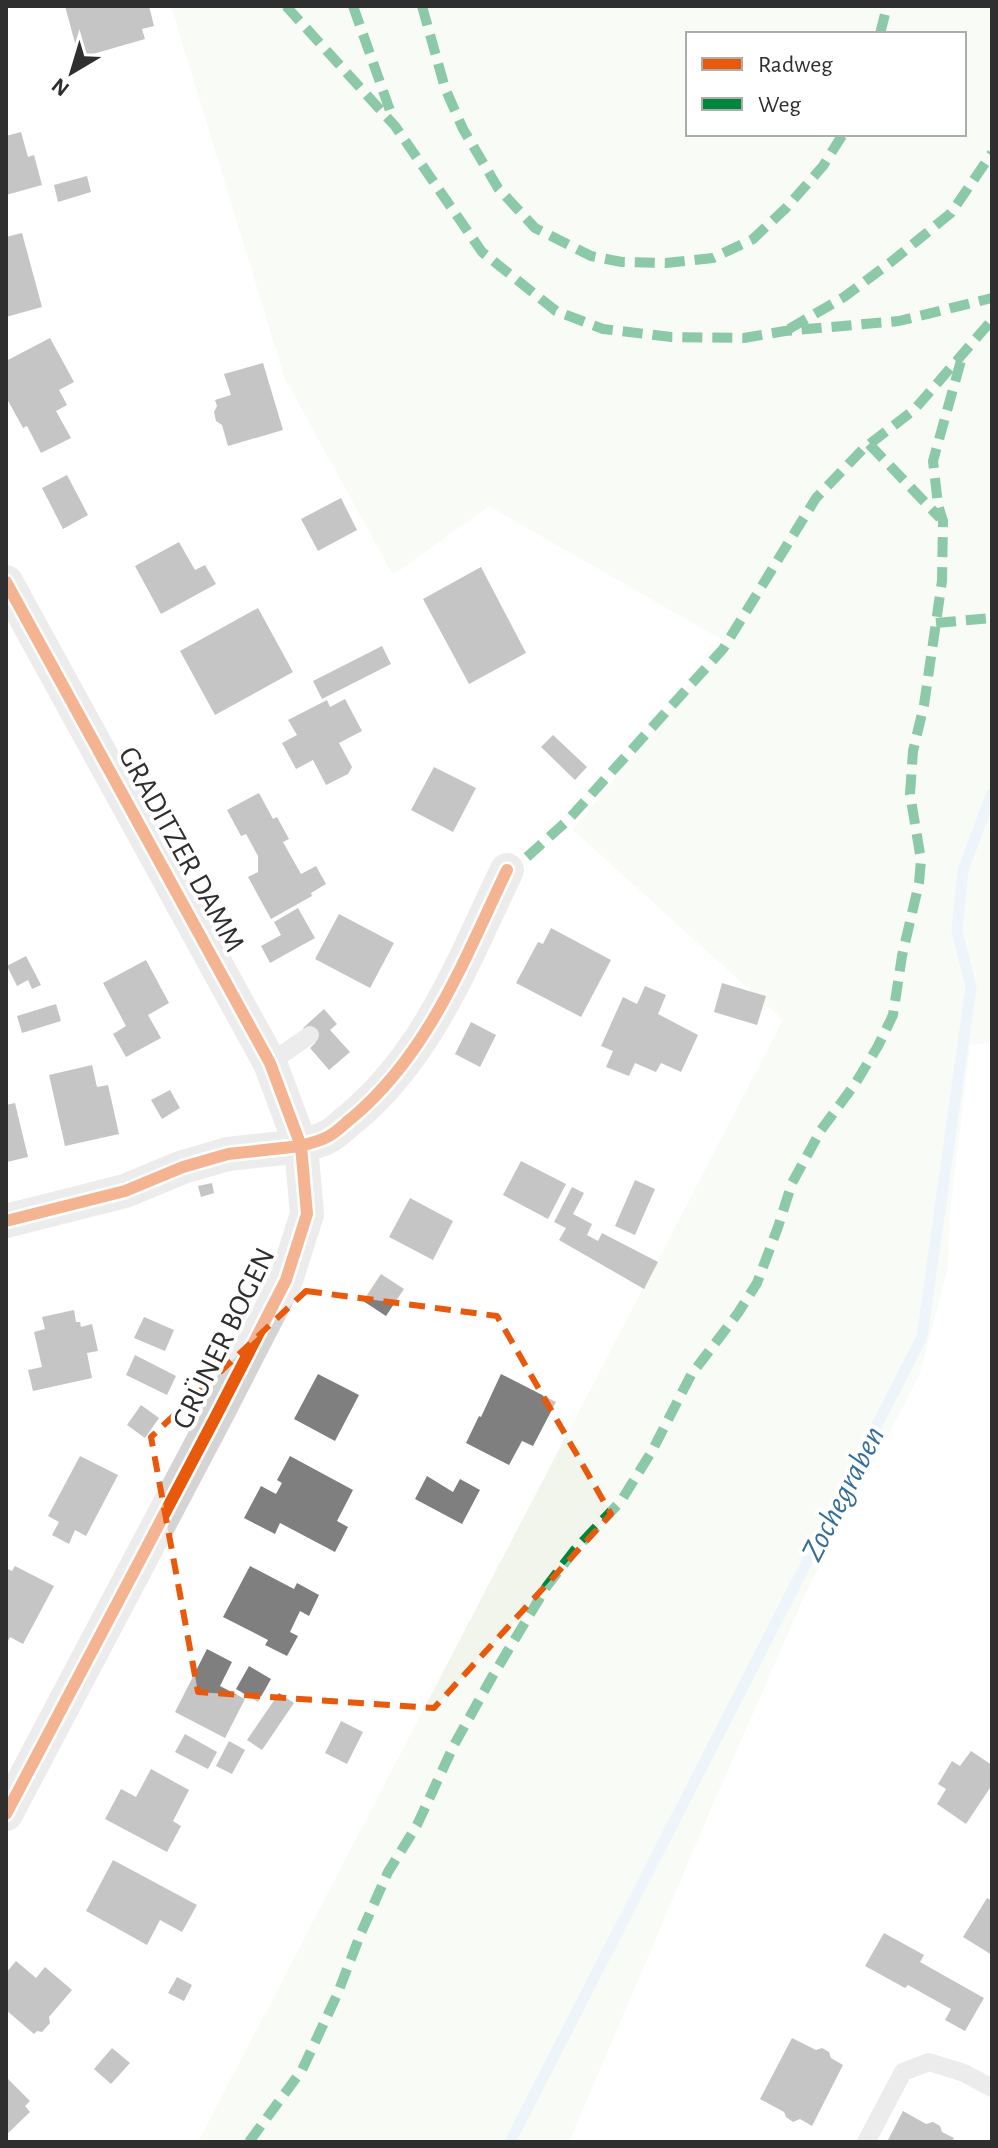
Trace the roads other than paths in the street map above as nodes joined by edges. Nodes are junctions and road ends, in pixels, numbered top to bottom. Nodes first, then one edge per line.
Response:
1 (6, 582) edge
2 (507, 870) dead end
3 (310, 1035) dead end
4 (270, 1063) junction
5 (301, 1146) junction
6 (6, 1221) edge
7 (6, 1814) edge
8 (992, 2088) edge
9 (866, 2142) edge

1 - 4 street, GRADITZER DAMM
2 - 5 street
3 - 4 lane
4 - 5 street, GRADITZER DAMM
5 - 6 street
5 - 7 street, GRÜNER BOGEN
8 - 9 lane

